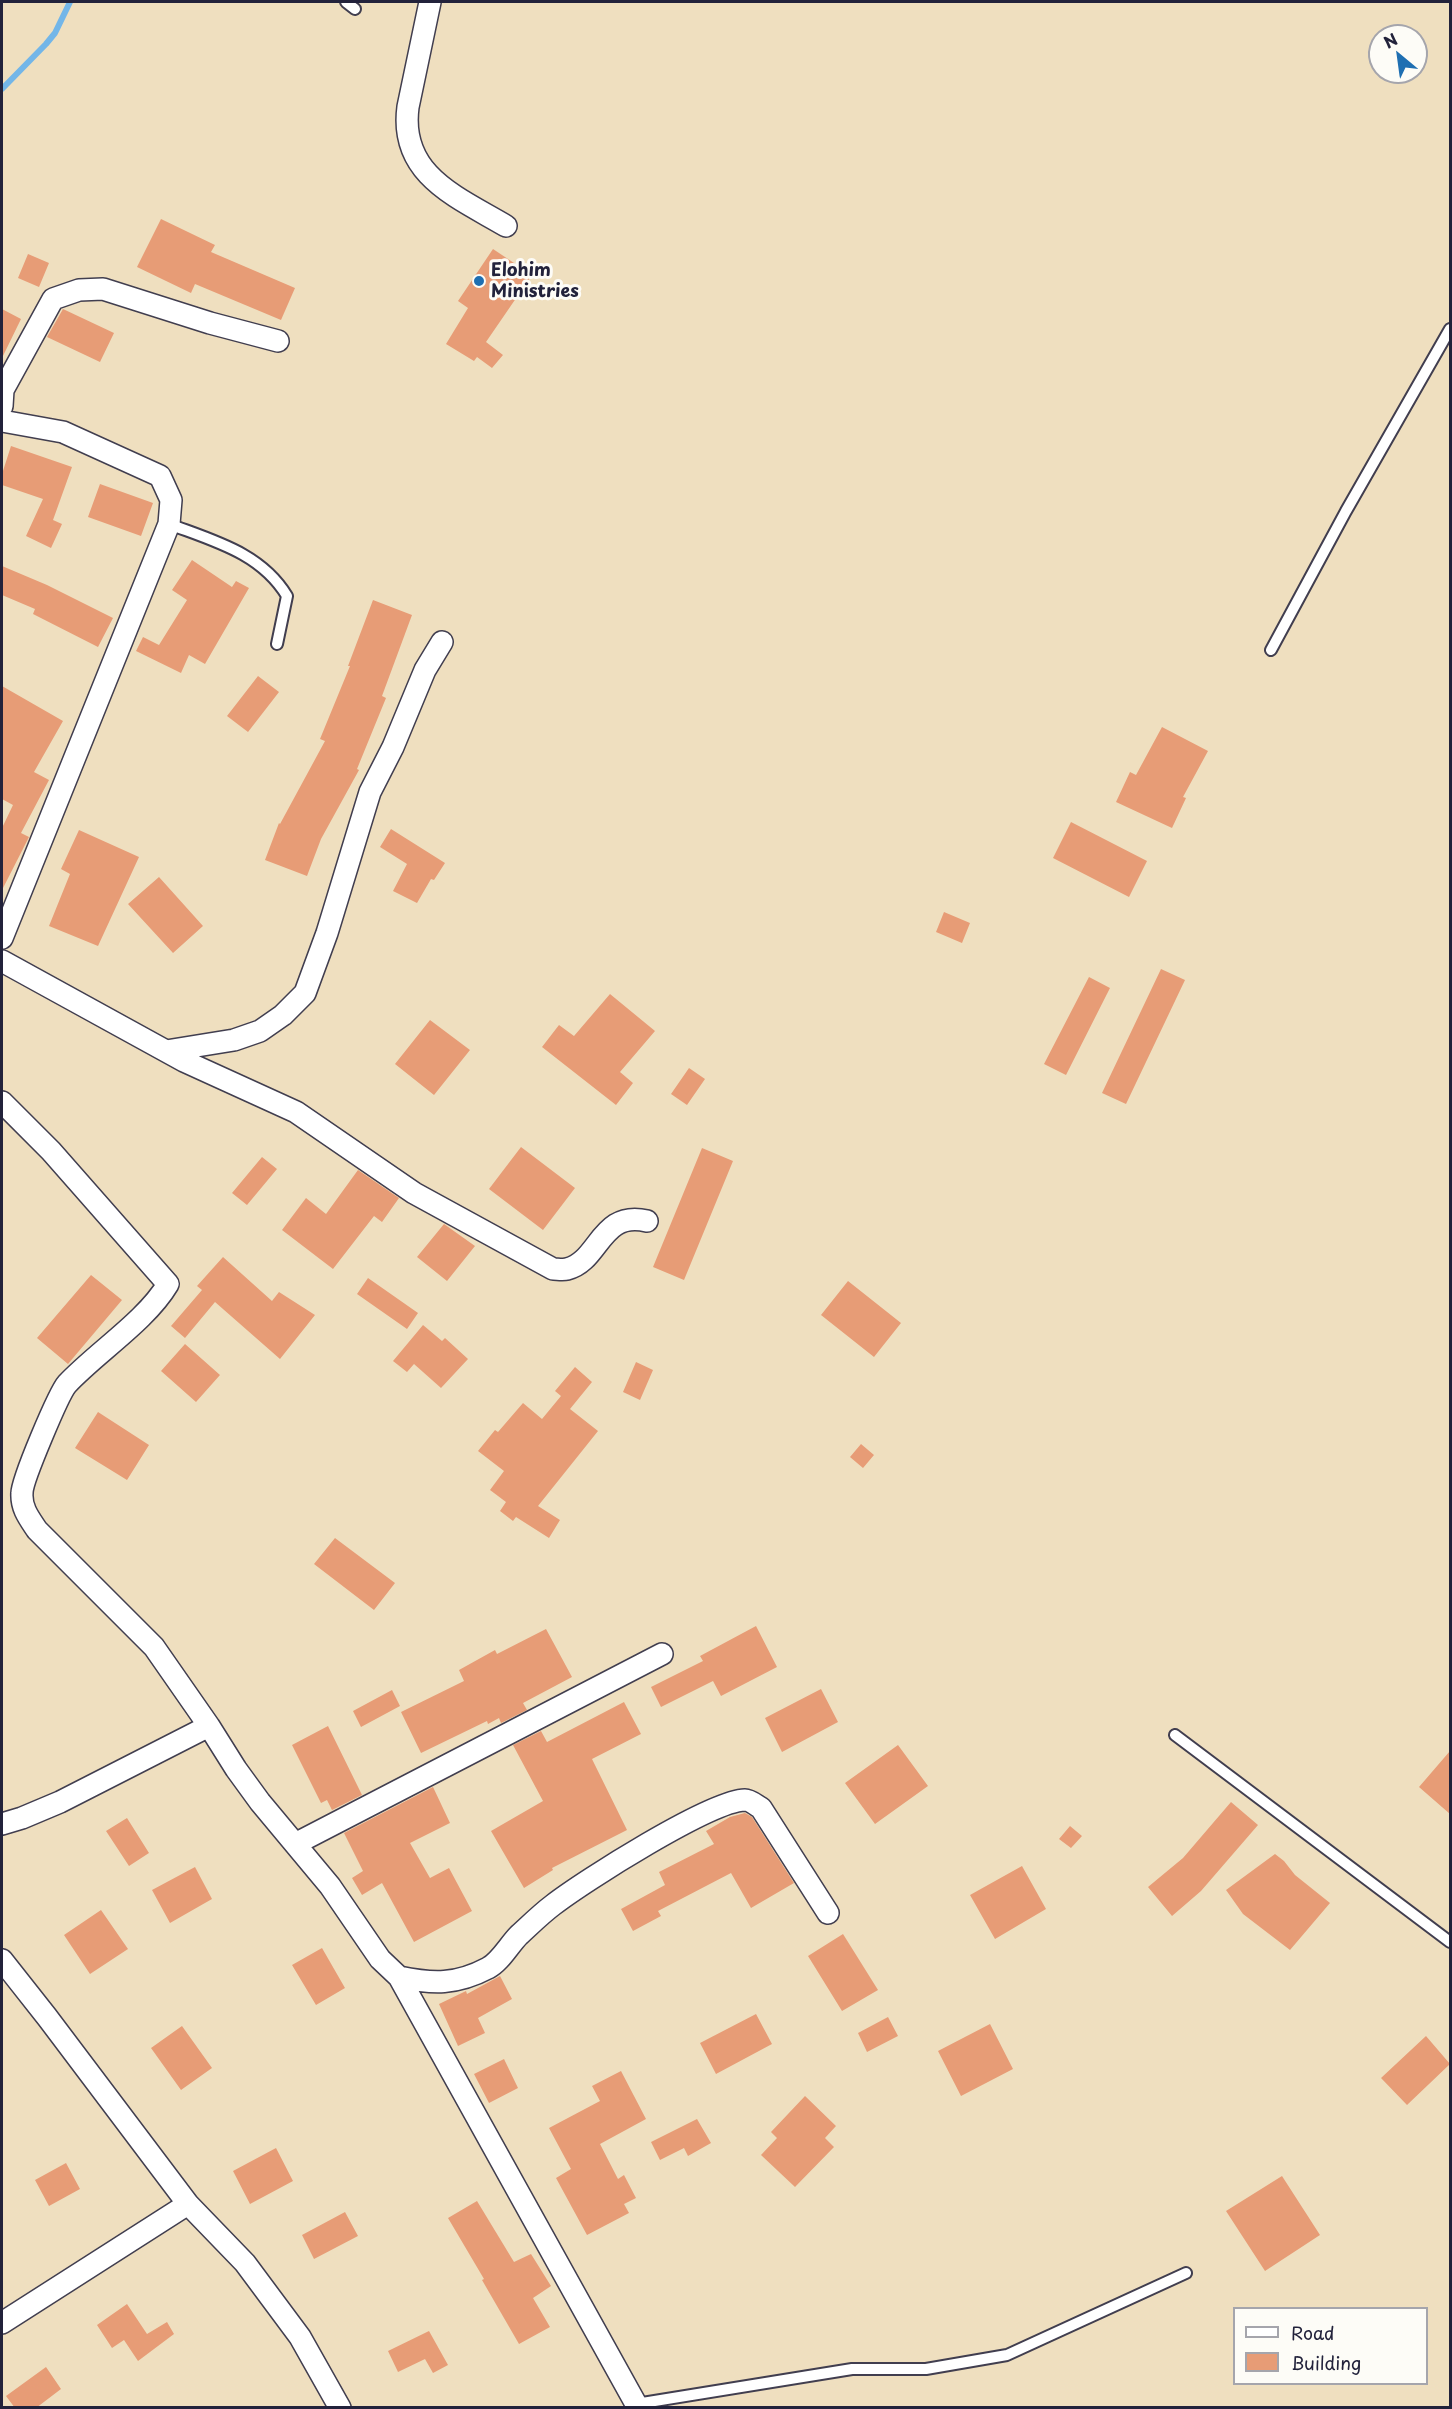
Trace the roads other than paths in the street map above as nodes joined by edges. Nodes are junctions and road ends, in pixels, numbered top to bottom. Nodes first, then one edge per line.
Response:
1 (430, 2) edge
2 (506, 226) dead end
3 (1450, 329) edge
4 (278, 341) dead end
5 (2, 406) edge
6 (2, 421) edge
7 (169, 524) junction
8 (442, 642) dead end
9 (277, 644) dead end
10 (1271, 650) dead end
11 (2, 938) edge
12 (2, 961) edge
13 (166, 1051) junction
14 (2, 1102) edge
15 (647, 1221) dead end
16 (662, 1654) dead end
17 (209, 1726) junction
18 (1175, 1735) dead end
19 (2, 1824) edge
20 (295, 1844) junction
21 (828, 1913) dead end
22 (1450, 1942) edge
23 (2, 1960) edge
24 (399, 1977) junction
25 (188, 2204) junction
26 (1186, 2273) dead end
27 (2, 2323) edge
28 (637, 2406) edge
29 (340, 2408) edge

1 - 2 street
3 - 10 lane
4 - 5 street
6 - 7 street
7 - 9 lane
7 - 11 street
8 - 13 street
12 - 13 street
13 - 15 street
14 - 17 street
16 - 20 street
17 - 19 street
17 - 20 street
18 - 22 lane
20 - 24 street
21 - 24 street
23 - 25 street
24 - 28 street
25 - 27 street
25 - 29 street
26 - 28 lane

